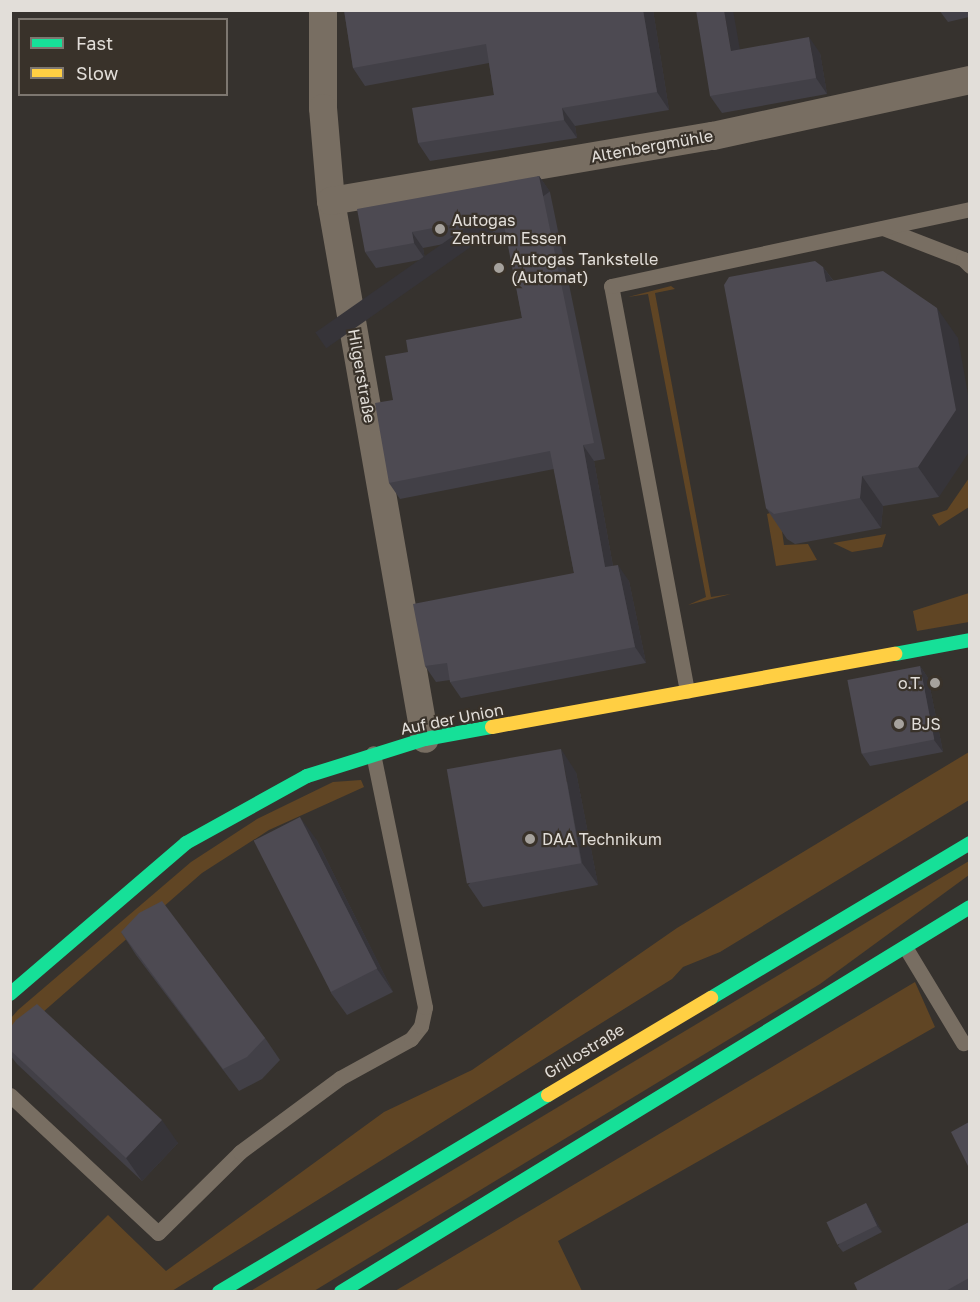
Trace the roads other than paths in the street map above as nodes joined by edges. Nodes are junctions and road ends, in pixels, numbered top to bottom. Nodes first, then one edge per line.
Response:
1 (323, 10) edge
2 (969, 80) edge
3 (331, 201) junction
4 (969, 209) edge
5 (883, 228) junction
6 (967, 257) edge
7 (969, 640) edge
8 (687, 691) junction
9 (425, 740) junction
10 (374, 753) junction
11 (969, 843) edge
12 (969, 907) edge
13 (907, 950) junction
14 (10, 994) edge
15 (963, 1043) dead end
16 (10, 1095) edge
17 (219, 1292) edge
18 (341, 1292) edge

1 - 3 street, Hilgerstraße
2 - 3 street, Altenbergmühle
3 - 9 street, Hilgerstraße
4 - 5 lane
5 - 6 lane
5 - 8 lane
7 - 8 main road, Auf der Union
8 - 9 main road, Auf der Union
9 - 10 main road, Auf der Union
10 - 14 main road, Auf der Union
10 - 16 lane
11 - 17 main road, Grillostraße
12 - 13 main road
13 - 15 lane
13 - 18 main road

